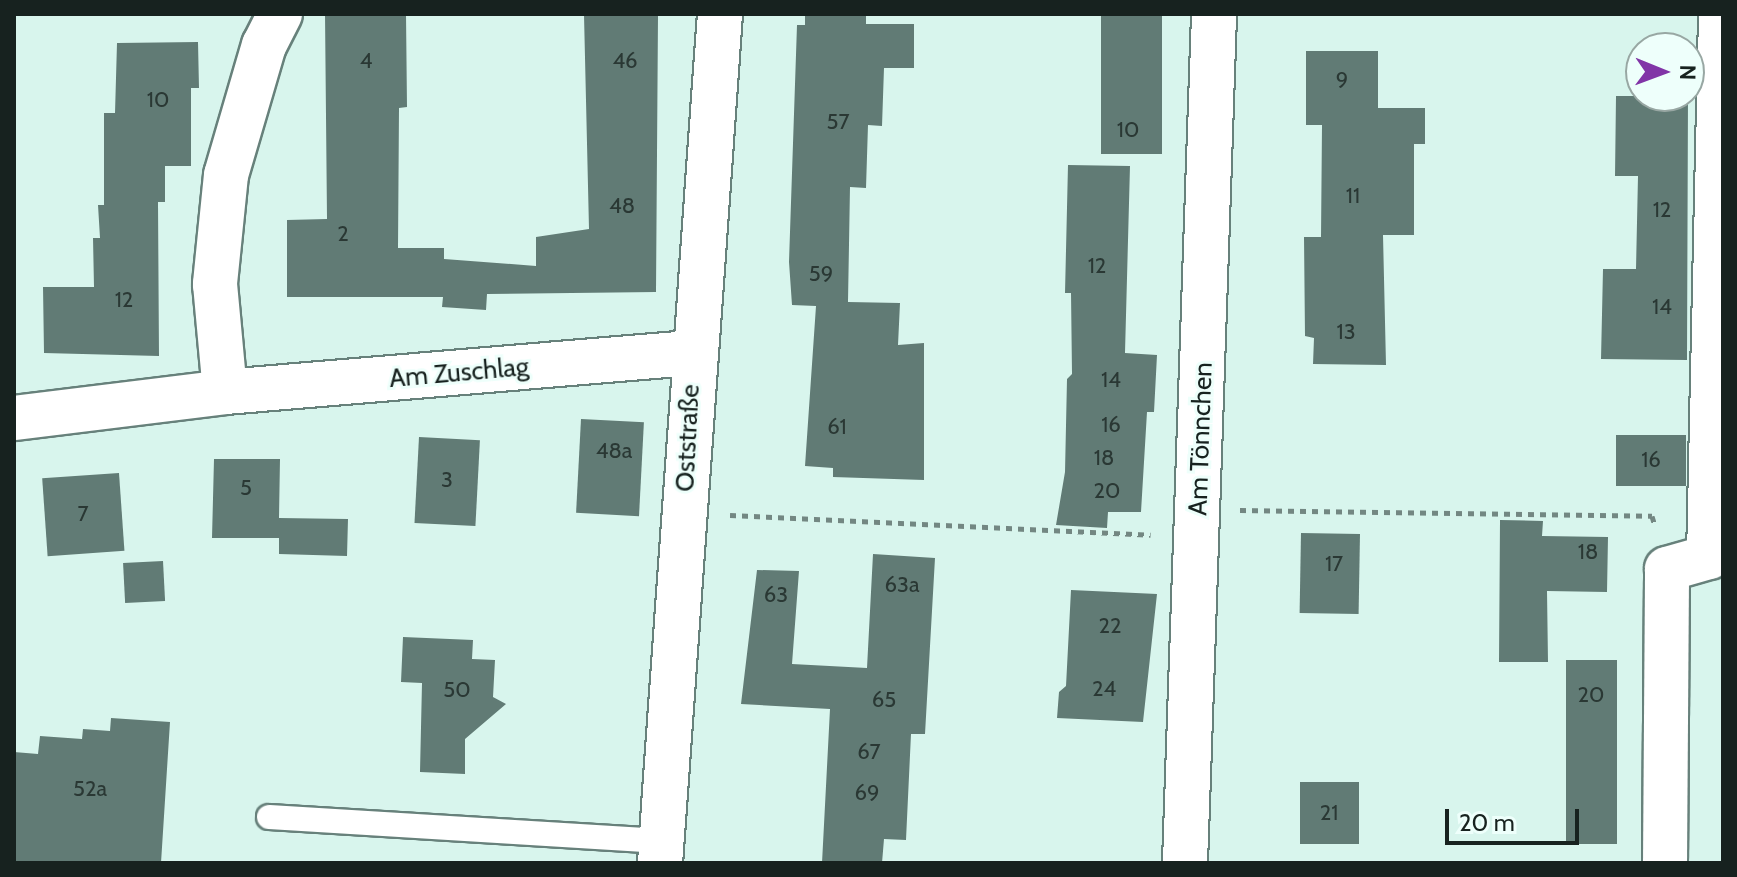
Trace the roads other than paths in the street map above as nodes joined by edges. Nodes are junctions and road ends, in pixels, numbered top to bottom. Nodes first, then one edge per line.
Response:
1 (280, 14) edge
2 (720, 14) edge
3 (1214, 14) edge
4 (1721, 14) edge
5 (693, 353) junction
6 (225, 392) junction
7 (14, 418) edge
8 (269, 817) dead end
9 (660, 852) edge
10 (1185, 863) edge
11 (1665, 863) edge

1 - 6 street
2 - 5 street, Oststraße
3 - 10 street, Am Tönnchen
4 - 11 street
5 - 6 street, Am Zuschlag
5 - 9 street, Oststraße
6 - 7 street, Am Zuschlag
8 - 9 lane

